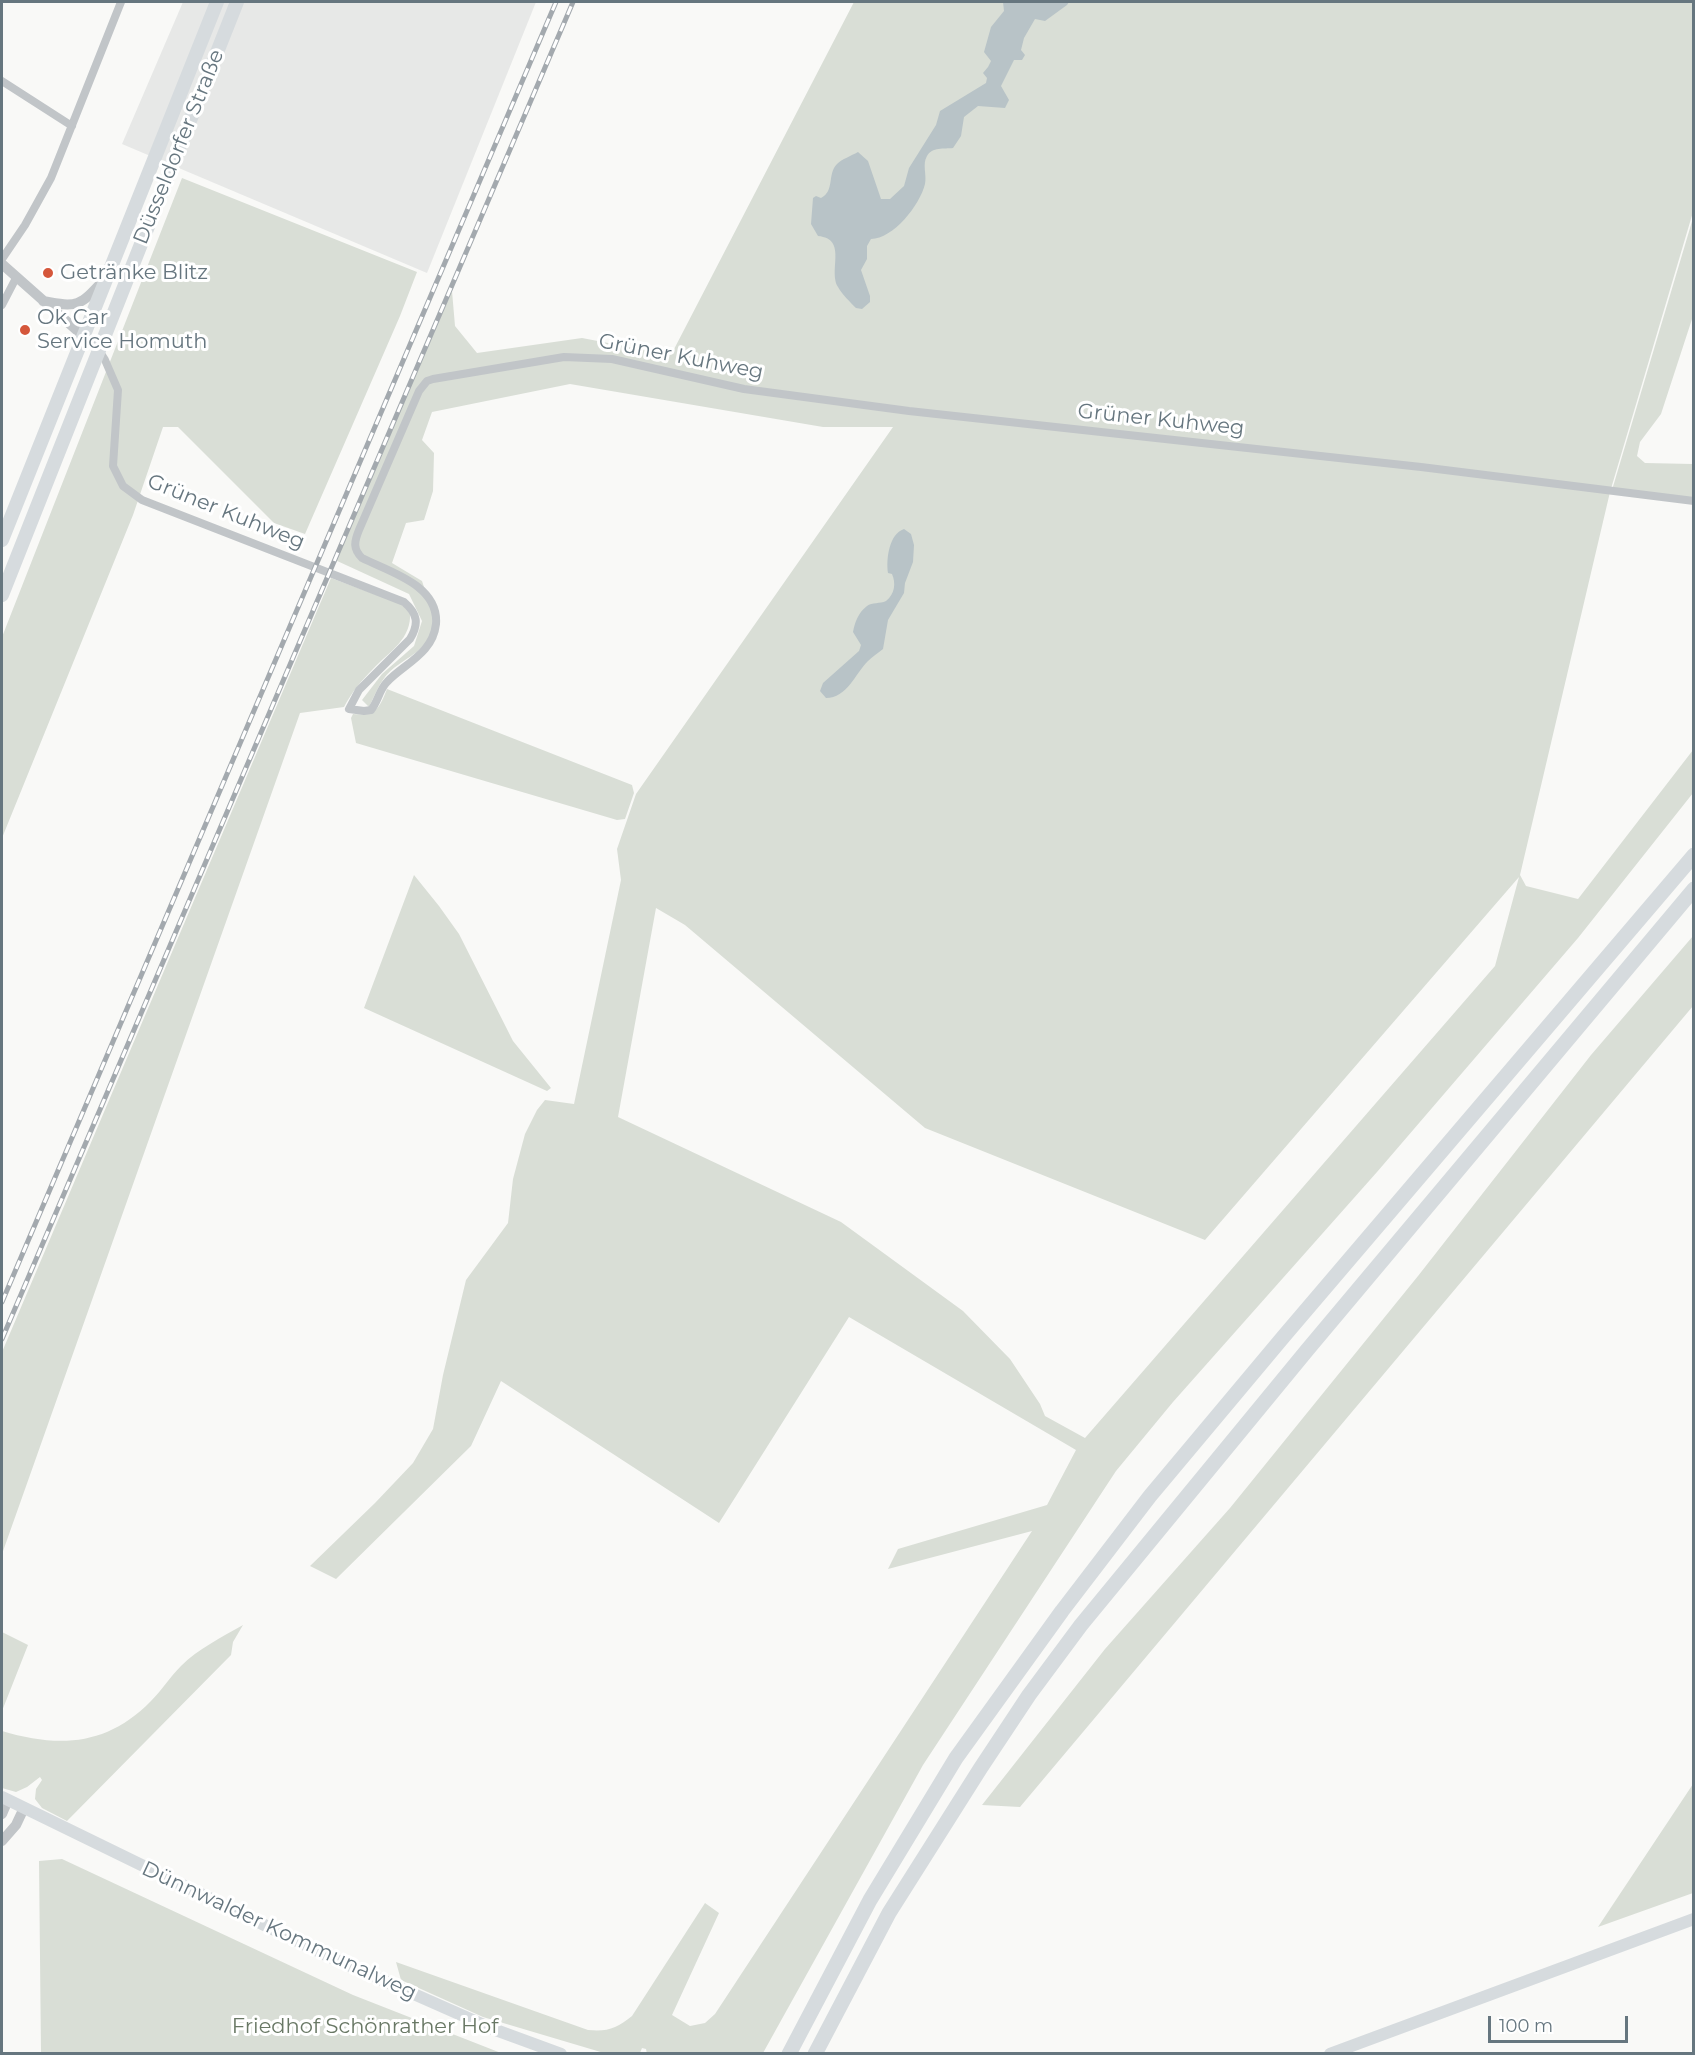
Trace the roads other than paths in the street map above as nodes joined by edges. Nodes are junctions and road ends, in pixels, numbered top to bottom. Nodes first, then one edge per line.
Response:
1 (121, 2) edge
2 (217, 2) edge
3 (237, 2) edge
4 (2, 81) edge
5 (72, 126) junction
6 (2, 259) edge
7 (2, 264) edge
8 (16, 278) junction
9 (106, 278) junction
10 (42, 301) junction
11 (2, 305) edge
12 (83, 336) junction
13 (98, 349) junction
14 (1694, 501) edge
15 (2, 540) edge
16 (2, 595) edge
17 (1694, 855) edge
18 (1694, 889) edge
19 (5, 1798) edge
20 (24, 1808) junction
21 (2, 1814) edge
22 (2, 1841) edge
23 (1694, 1919) edge
24 (561, 2054) edge
25 (789, 2054) edge
26 (815, 2054) edge
27 (1330, 2054) edge

1 - 5 street
2 - 9 main road, Düsseldorfer Straße
3 - 13 main road, Düsseldorfer Straße
4 - 5 street
5 - 6 street
7 - 8 street
8 - 10 street
8 - 11 street
9 - 10 street
9 - 12 main road, Düsseldorfer Straße
10 - 12 street
12 - 13 street
12 - 15 main road, Düsseldorfer Straße
13 - 14 street, Grüner Kuhweg
13 - 16 main road, Düsseldorfer Straße
17 - 25 highway
18 - 26 highway
19 - 20 main road, Dünnwalder Kommunalweg
19 - 21 street
20 - 22 street
20 - 24 main road, Dünnwalder Kommunalweg
23 - 27 main road

